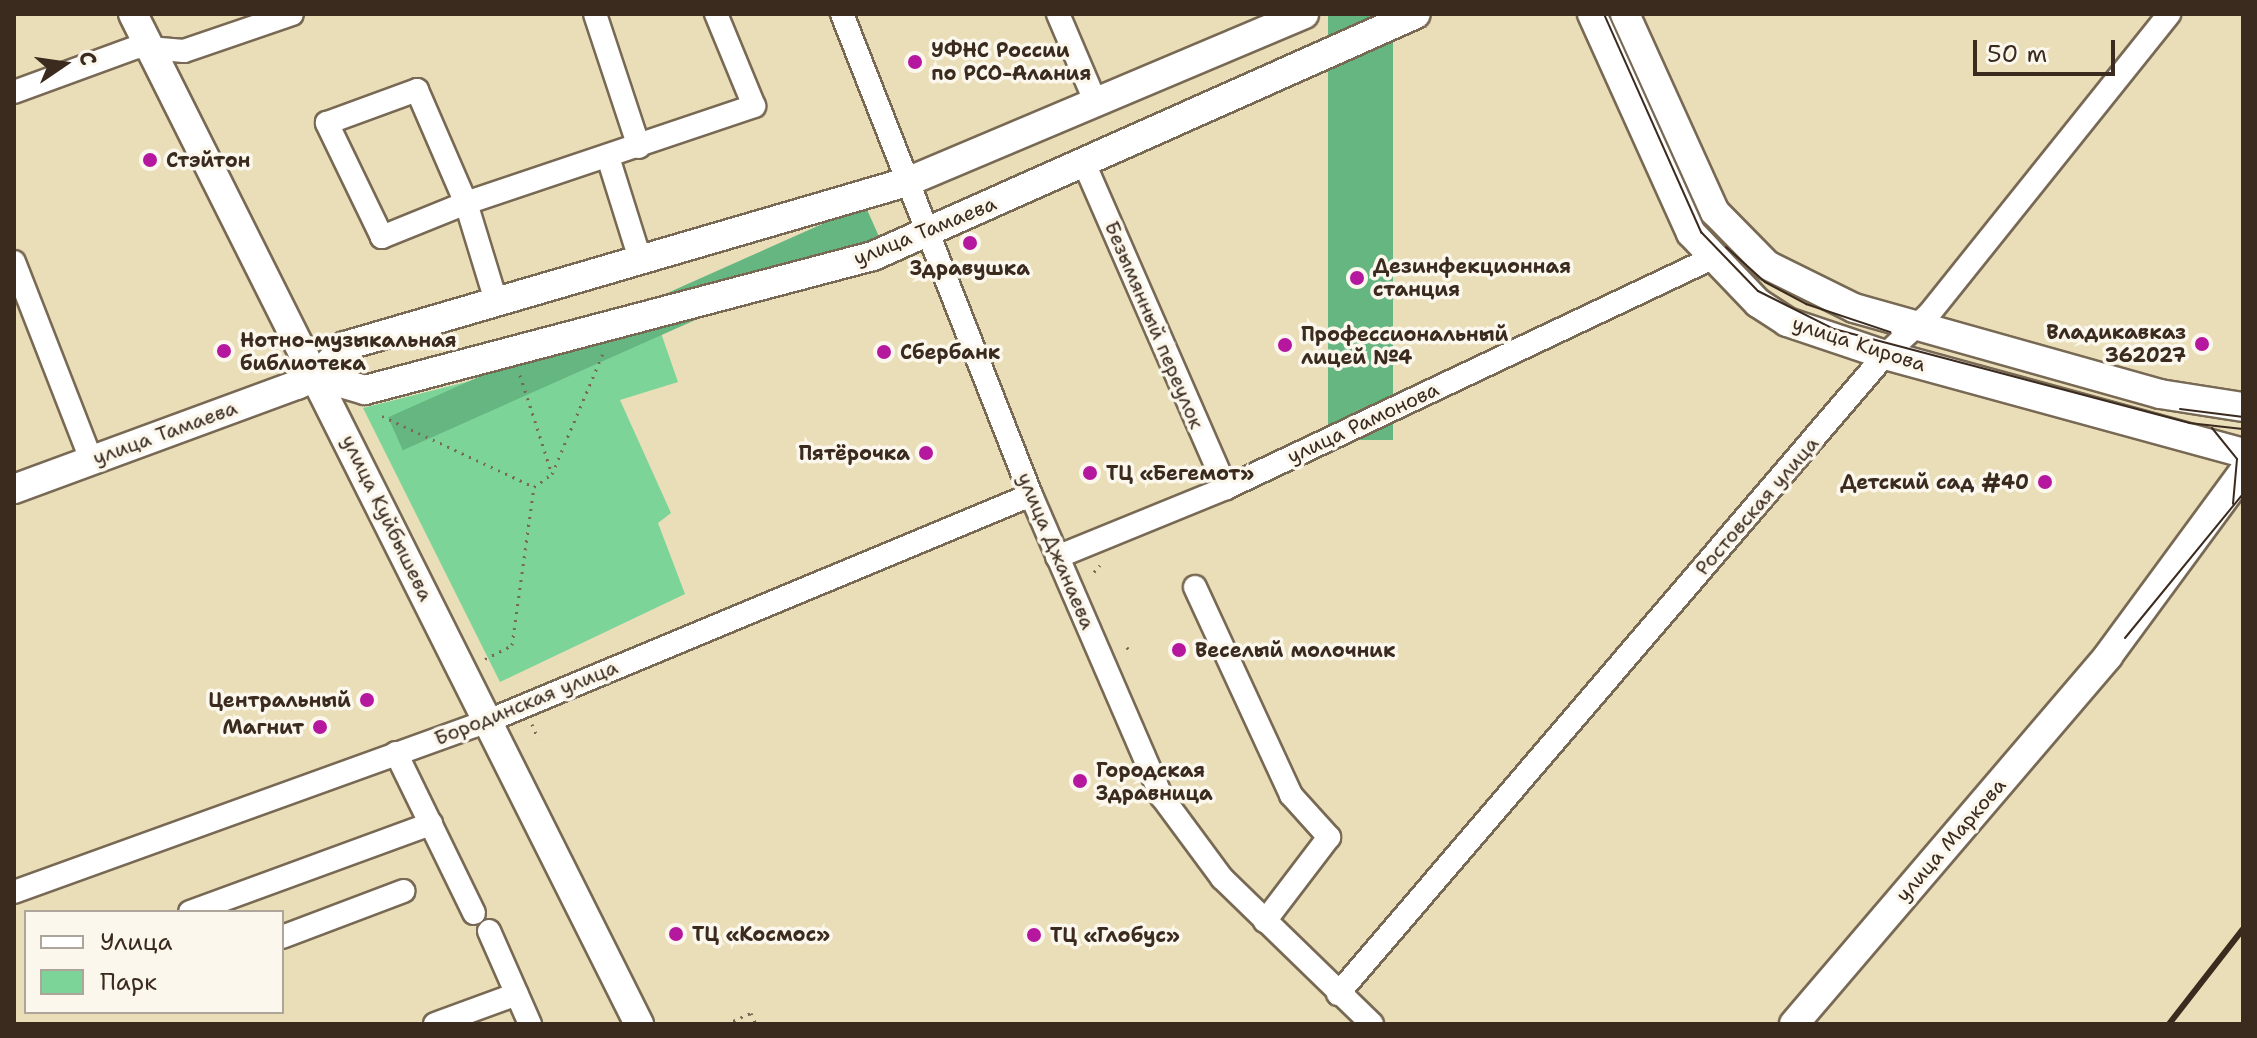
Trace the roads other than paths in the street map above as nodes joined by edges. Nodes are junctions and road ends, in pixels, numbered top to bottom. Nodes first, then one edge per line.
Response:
1 (133, 14) edge
2 (292, 14) edge
3 (595, 14) edge
4 (716, 14) edge
5 (842, 14) edge
6 (1058, 14) edge
7 (1304, 14) edge
8 (1416, 14) edge
9 (1592, 14) edge
10 (1625, 14) edge
11 (2169, 14) edge
12 (150, 48) junction
13 (14, 92) edge
14 (1096, 103) junction
15 (639, 147) junction
16 (608, 157) junction
17 (1084, 163) junction
18 (907, 182) junction
19 (466, 203) junction
20 (925, 234) junction
21 (640, 259) junction
22 (1710, 259) junction
23 (14, 262) edge
24 (496, 301) junction
25 (1918, 325) junction
26 (1885, 355) junction
27 (317, 376) junction
28 (2243, 407) edge
29 (2191, 442) junction
30 (2243, 453) edge
31 (91, 459) junction
32 (2243, 472) edge
33 (1226, 488) junction
34 (14, 489) edge
35 (1031, 495) junction
36 (2229, 511) edge
37 (1057, 557) junction
38 (1195, 587) dead end
39 (488, 721) junction
40 (396, 753) junction
41 (431, 824) junction
42 (404, 891) dead end
43 (14, 892) edge
44 (195, 910) edge
45 (474, 913) dead end
46 (1265, 921) junction
47 (489, 931) dead end
48 (284, 936) edge
49 (517, 994) junction
50 (1338, 994) junction
51 (435, 1024) edge
52 (530, 1024) edge
53 (639, 1024) edge
54 (1372, 1024) edge
55 (1794, 1024) edge

1 - 12 main road, улица Куйбышева
2 - 12 street
3 - 15 street
4 - 15 street
5 - 18 street, улица Джанаева
6 - 14 street
7 - 14 main road, улица Тамаева
8 - 17 main road, улица Тамаева
9 - 22 main road, улица Кирова
10 - 25 main road, улица Кирова
11 - 25 street, Ростовская улица
12 - 13 street
12 - 27 main road, улица Куйбышева
14 - 18 main road, улица Тамаева
15 - 16 street
16 - 19 street
16 - 21 street
17 - 20 main road, улица Тамаева
17 - 33 street, Безымянный переулок
18 - 20 street, улица Джанаева
18 - 21 main road, улица Тамаева
19 - 19 street
19 - 24 street
20 - 27 main road, улица Тамаева
20 - 35 street, улица Джанаева
21 - 24 main road, улица Тамаева
22 - 26 main road, улица Кирова
22 - 33 street, улица Рамонова
23 - 31 street
24 - 27 main road, улица Тамаева
25 - 26 street, Ростовская улица
25 - 28 main road, улица Кирова
26 - 29 main road, улица Кирова
26 - 50 street, Ростовская улица
27 - 31 main road, улица Тамаева
27 - 39 main road, улица Куйбышева
29 - 30 main road, улица Кирова
29 - 36 main road
31 - 34 main road, улица Тамаева
32 - 36 main road, улица Маркова
33 - 37 street, улица Рамонова
35 - 37 street, улица Джанаева
35 - 39 street, Бородинская улица
36 - 55 main road, улица Маркова
37 - 46 street, улица Джанаева
38 - 46 street
39 - 40 street, Бородинская улица
39 - 53 main road, улица Куйбышева
40 - 41 street
40 - 43 street, Бородинская улица
41 - 44 street
41 - 45 street
42 - 48 street
46 - 50 street, улица Джанаева
47 - 49 street
49 - 51 street
49 - 52 street
50 - 54 street, улица Джанаева

